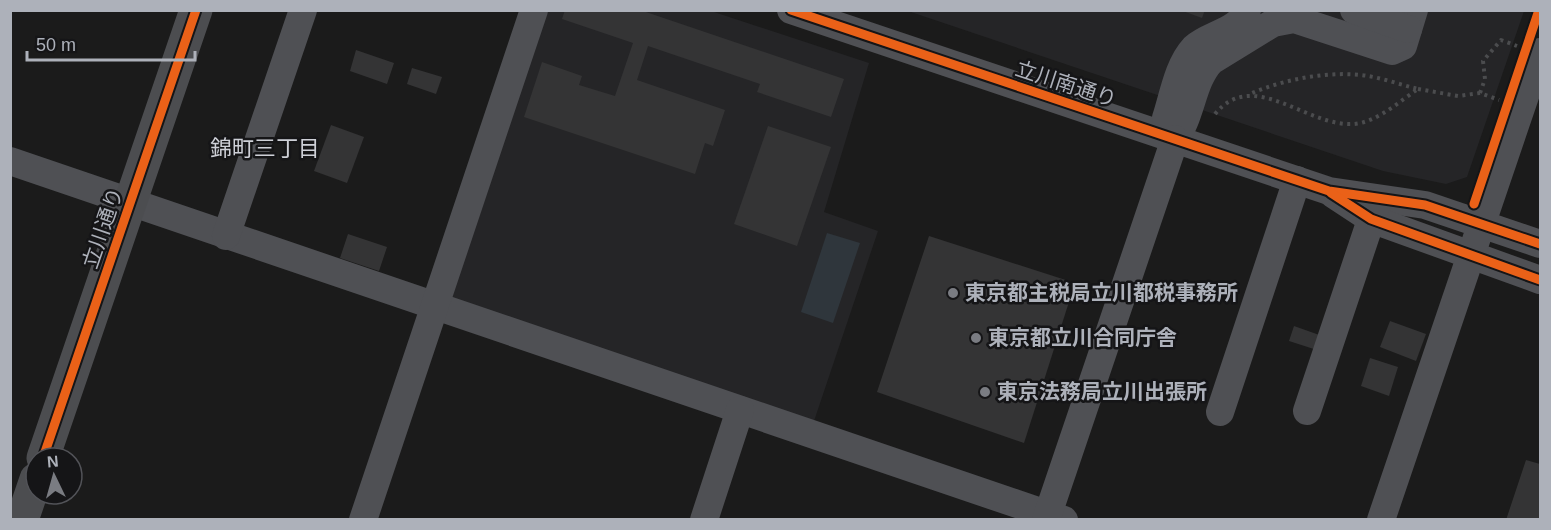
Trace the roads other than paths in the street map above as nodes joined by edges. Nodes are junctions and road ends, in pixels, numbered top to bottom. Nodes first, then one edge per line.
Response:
1 (196, 10) edge
2 (303, 10) edge
3 (534, 10) edge
4 (791, 10) edge
5 (1247, 10) edge
6 (1354, 10) edge
7 (1411, 20) edge
8 (1528, 49) edge
9 (1175, 139) junction
10 (10, 161) edge
11 (1297, 180) junction
12 (130, 204) junction
13 (1375, 208) junction
14 (1482, 224) junction
15 (226, 236) junction
16 (1540, 244) edge
17 (1471, 256) junction
18 (1540, 280) edge
19 (434, 306) junction
20 (740, 410) junction
21 (1307, 411) dead end
22 (1220, 412) dead end
23 (47, 446) edge
24 (1052, 518) edge
25 (363, 519) edge
26 (704, 519) edge
27 (1381, 519) edge

1 - 12 main road, 立川通り
2 - 15 street
3 - 19 street
4 - 9 street, 立川南通り
5 - 9 street
6 - 7 street
7 - 9 street
8 - 14 street
9 - 11 street, 立川南通り
9 - 24 street
10 - 12 street
11 - 13 street, 立川南通り
11 - 22 street
12 - 15 street
12 - 23 main road, 立川通り
13 - 14 street, 立川南通り
13 - 17 street, 立川南通り
13 - 21 street
14 - 16 street, 立川南通り
14 - 17 street
15 - 19 street
17 - 18 street, 立川南通り
17 - 27 street
19 - 20 street
19 - 25 street
20 - 24 street
20 - 26 street

